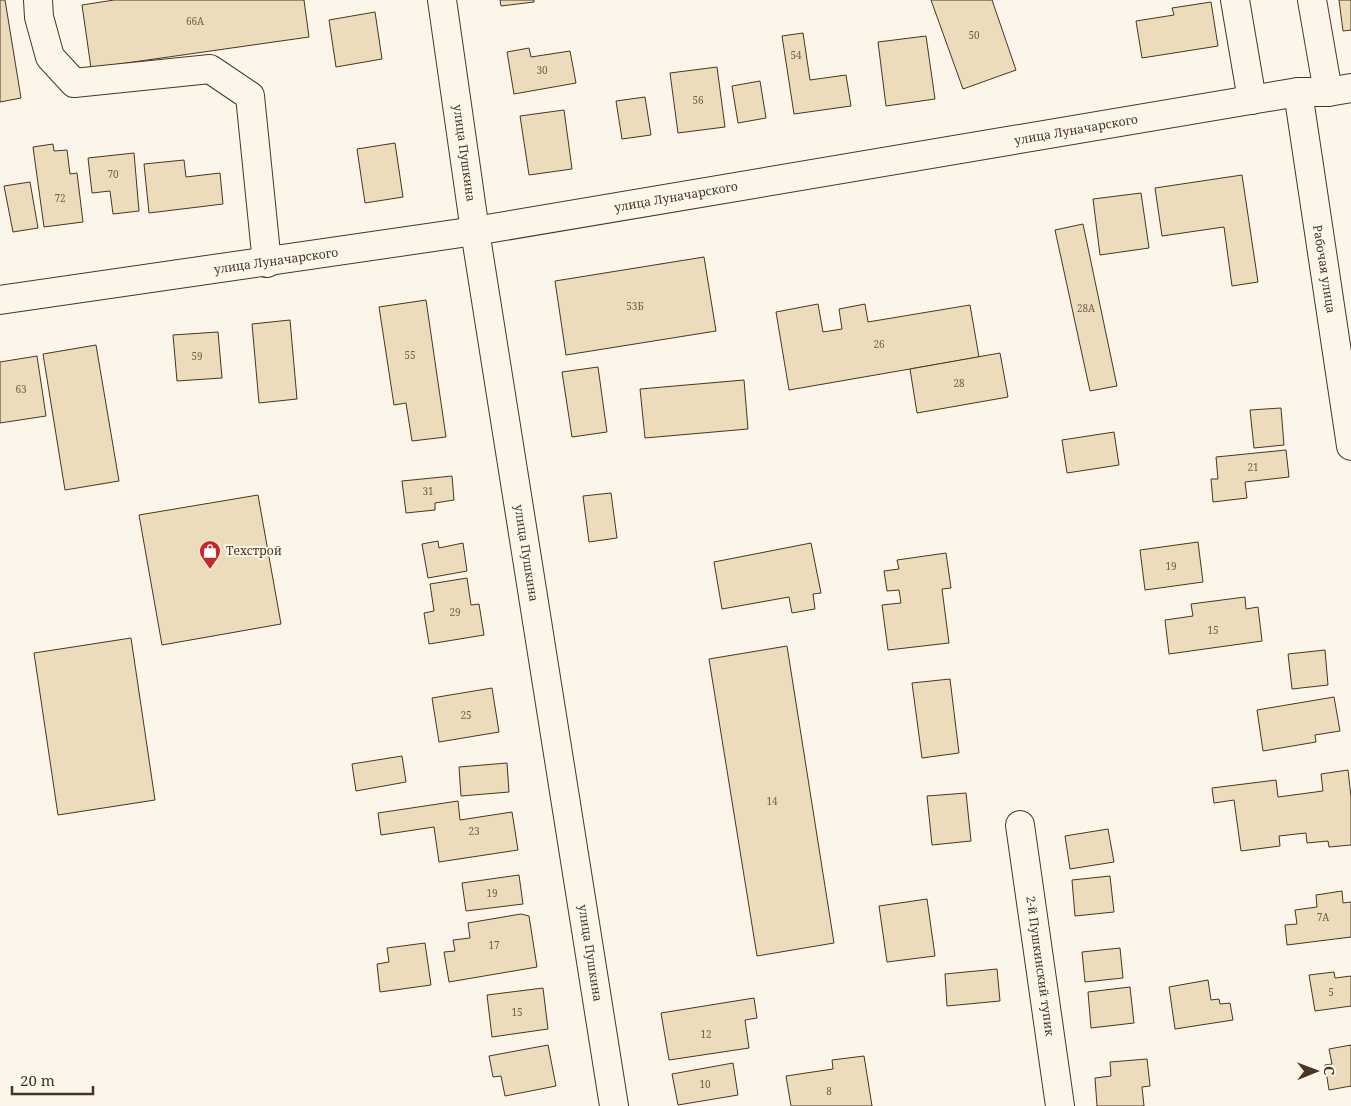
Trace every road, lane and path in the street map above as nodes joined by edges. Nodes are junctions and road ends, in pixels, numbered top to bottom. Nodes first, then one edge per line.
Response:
1 (38, 0) edge
2 (442, 0) edge
3 (1235, 0) edge
4 (1312, 0) edge
5 (1339, 90) edge
6 (1298, 92) junction
7 (1252, 100) junction
8 (475, 231) junction
9 (267, 262) junction
10 (0, 300) edge
11 (1351, 446) edge
12 (1020, 825) dead end
13 (614, 1106) edge
14 (1060, 1106) edge

1 - 9 street
2 - 8 street, улица Пушкина
3 - 7 street
4 - 5 street
5 - 6 street, улица Луначарского
6 - 7 street, улица Луначарского
6 - 11 street, Рабочая улица
7 - 8 street, улица Луначарского
8 - 9 street, улица Луначарского
8 - 13 street, улица Пушкина
9 - 10 street, улица Луначарского
12 - 14 street, 2-й Пушкинский тупик

